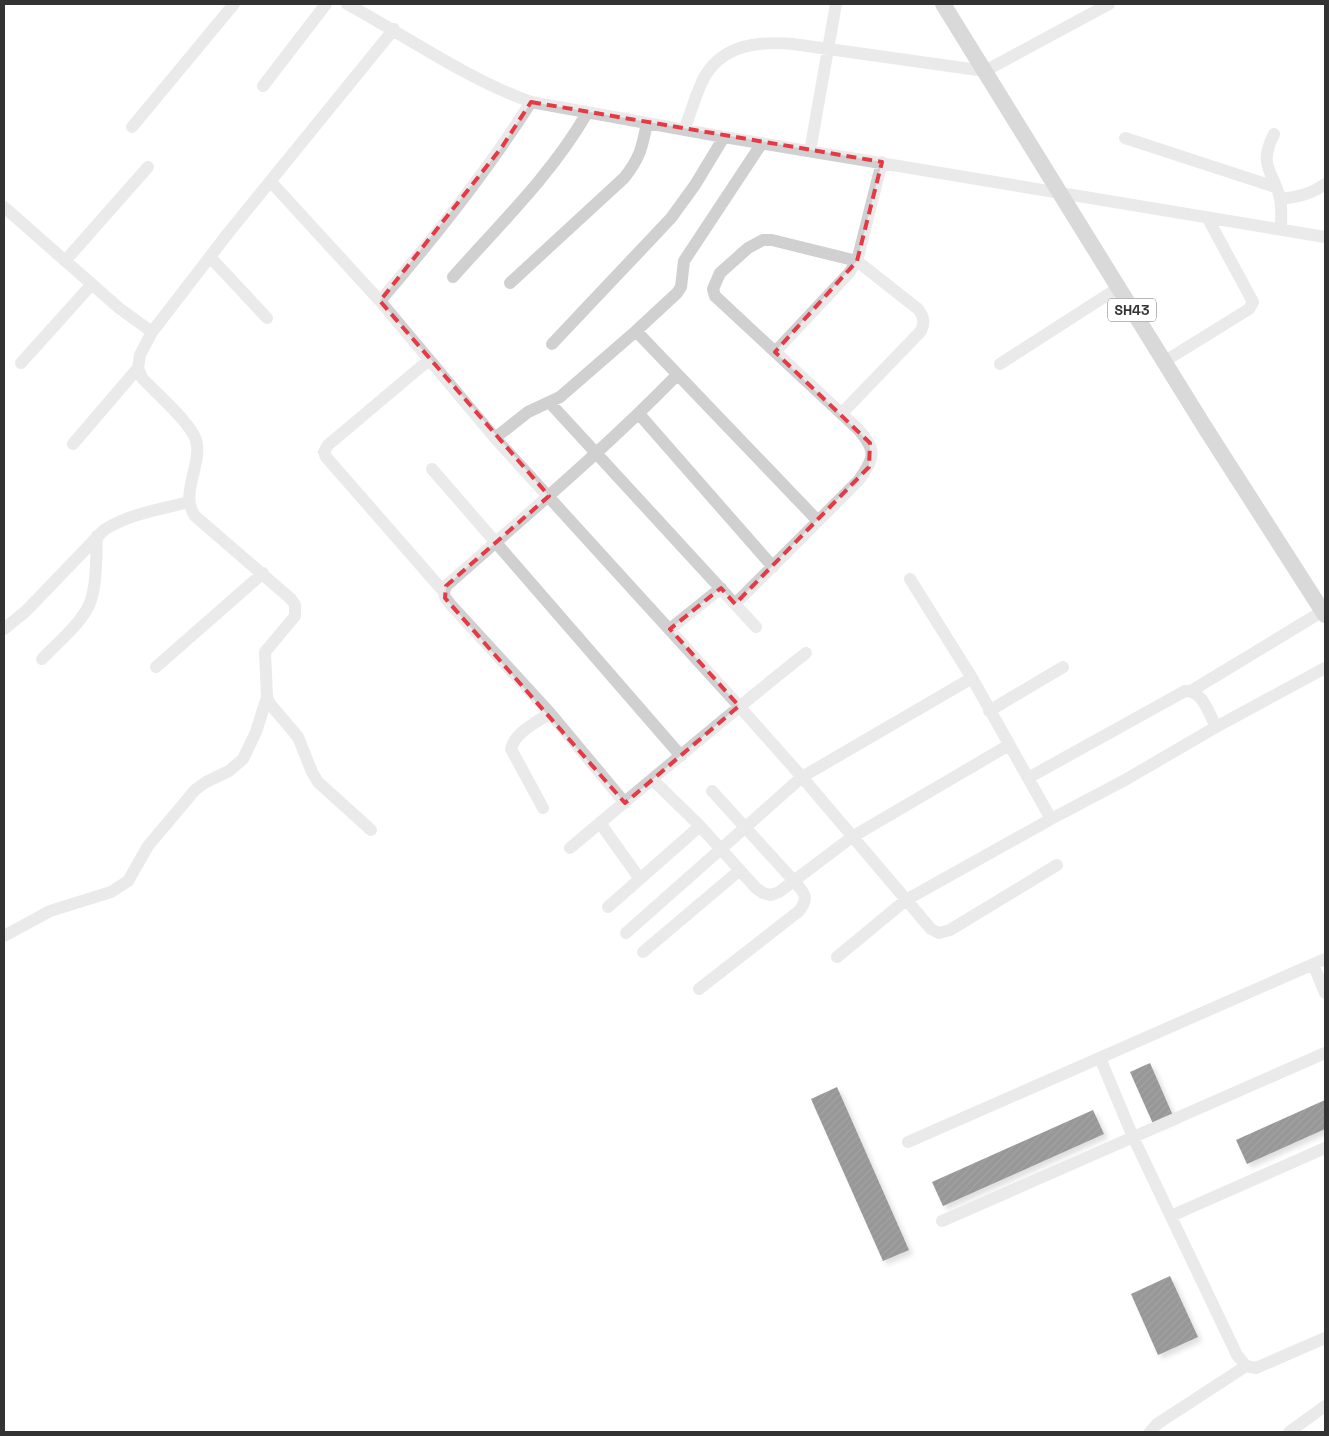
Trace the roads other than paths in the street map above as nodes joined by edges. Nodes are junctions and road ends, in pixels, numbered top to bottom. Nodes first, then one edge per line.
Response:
1 (234, 4) edge
2 (326, 4) edge
3 (347, 4) edge
4 (836, 4) edge
5 (943, 4) edge
6 (1109, 4) edge
7 (394, 29) junction
8 (827, 48) junction
9 (985, 71) junction
10 (264, 86) dead end
11 (531, 102) junction
12 (587, 113) junction
13 (648, 123) junction
14 (132, 126) dead end
15 (684, 130) junction
16 (1274, 134) dead end
17 (724, 137) junction
18 (1125, 138) dead end
19 (762, 143) junction
20 (810, 151) junction
21 (882, 162) junction
22 (148, 167) dead end
23 (271, 182) junction
24 (1325, 184) edge
25 (1276, 187) junction
26 (1058, 191) junction
27 (1280, 199) junction
28 (4, 207) edge
29 (1208, 217) junction
30 (1281, 230) junction
31 (1325, 237) edge
32 (210, 257) junction
33 (65, 261) junction
34 (857, 261) junction
35 (453, 277) dead end
36 (510, 283) dead end
37 (92, 284) junction
38 (1118, 288) junction
39 (380, 301) junction
40 (267, 318) dead end
41 (636, 331) junction
42 (152, 332) junction
43 (552, 344) dead end
44 (775, 352) junction
45 (429, 360) junction
46 (1165, 361) junction
47 (22, 363) dead end
48 (1000, 364) dead end
49 (138, 368) junction
50 (677, 375) junction
51 (550, 403) junction
52 (842, 413) junction
53 (639, 414) junction
54 (495, 438) junction
55 (74, 444) dead end
56 (597, 453) junction
57 (432, 469) dead end
58 (549, 496) junction
59 (189, 502) junction
60 (818, 521) junction
61 (97, 536) junction
62 (495, 542) junction
63 (773, 567) junction
64 (263, 574) junction
65 (910, 579) dead end
66 (721, 588) junction
67 (444, 592) junction
68 (735, 604) junction
69 (1324, 613) edge
70 (756, 627) dead end
71 (670, 628) junction
72 (4, 629) edge
73 (806, 653) dead end
74 (42, 659) dead end
75 (156, 667) dead end
76 (1063, 667) dead end
77 (1325, 668) edge
78 (972, 678) junction
79 (1191, 691) junction
80 (267, 697) junction
81 (739, 706) junction
82 (989, 711) junction
83 (550, 713) junction
84 (1216, 727) junction
85 (1008, 745) junction
86 (681, 756) junction
87 (802, 777) junction
88 (1028, 778) junction
89 (653, 780) junction
90 (712, 791) dead end
91 (625, 802) junction
92 (543, 808) dead end
93 (1051, 819) junction
94 (600, 824) junction
95 (700, 826) junction
96 (745, 828) junction
97 (371, 830) dead end
98 (852, 837) junction
99 (570, 848) dead end
100 (721, 850) junction
101 (1057, 865) dead end
102 (740, 870) junction
103 (640, 879) junction
104 (794, 881) junction
105 (906, 900) junction
106 (608, 908) dead end
107 (626, 933) dead end
108 (4, 936) edge
109 (643, 952) dead end
110 (837, 957) dead end
111 (1325, 959) edge
112 (1313, 964) junction
113 (699, 989) dead end
114 (1325, 993) edge
115 (1325, 1053) edge
116 (1100, 1058) junction
117 (1134, 1137) junction
118 (908, 1142) dead end
119 (1325, 1148) edge
120 (1171, 1216) junction
121 (942, 1221) dead end
122 (1325, 1338) edge
123 (1246, 1366) junction
124 (1325, 1406) edge
125 (1150, 1432) edge
126 (1289, 1432) edge

1 - 14 street
2 - 10 street
3 - 7 street
4 - 8 street
5 - 9 main road, SH43
6 - 9 street
7 - 11 street
7 - 23 street
8 - 9 street
8 - 15 street
8 - 20 street
9 - 26 main road, SH43
11 - 12 street
11 - 39 street
12 - 13 street
12 - 35 street
13 - 15 street
13 - 36 street
15 - 17 street
16 - 25 street
17 - 19 street
17 - 43 street
18 - 25 street
19 - 20 street
19 - 41 street
20 - 21 street
21 - 26 street
21 - 34 street
22 - 33 street
23 - 32 street
23 - 39 street
24 - 27 street
25 - 27 street
26 - 29 street
26 - 38 main road, SH43
27 - 30 street
28 - 33 street
29 - 30 street
29 - 46 street
30 - 31 street
32 - 40 street
32 - 42 street
33 - 37 street
34 - 44 street
34 - 44 street
34 - 52 street
37 - 42 street
37 - 47 street
38 - 46 main road, SH43
38 - 48 street
39 - 45 street
41 - 50 street
41 - 51 street
42 - 49 street
44 - 52 street
45 - 54 street
45 - 67 street
46 - 69 main road, SH43
49 - 55 street
49 - 59 street
50 - 53 street
50 - 60 street
51 - 54 street
51 - 56 street
52 - 60 street
53 - 56 street
53 - 63 street
54 - 58 street
56 - 58 street
56 - 66 street
57 - 62 street
58 - 62 street
58 - 71 street
59 - 61 street
59 - 64 street
60 - 63 street
61 - 72 street
61 - 74 street
62 - 67 street
62 - 86 street
63 - 68 street
64 - 75 street
64 - 80 street
65 - 78 street
66 - 68 street
66 - 71 street
67 - 83 street
68 - 70 street
69 - 79 street
71 - 81 street
73 - 81 street
76 - 82 street
77 - 84 street
78 - 82 street
78 - 87 street
79 - 84 street
79 - 88 street
80 - 97 street
80 - 108 street
81 - 86 street
81 - 87 street
82 - 85 street
83 - 91 street
83 - 92 street
84 - 93 street
85 - 88 street
85 - 98 street
86 - 89 street
87 - 96 street
87 - 98 street
88 - 93 street
89 - 91 street
89 - 95 street
90 - 96 street
91 - 94 street
93 - 105 street
94 - 99 street
94 - 103 street
95 - 100 street
95 - 103 street
96 - 100 street
96 - 104 street
98 - 104 street
98 - 105 street
100 - 102 street
100 - 107 street
101 - 105 street
102 - 104 street
102 - 109 street
103 - 106 street
104 - 113 street
105 - 110 street
111 - 112 street
112 - 114 street
112 - 116 street
115 - 117 street
116 - 117 street
116 - 118 street
117 - 120 street
117 - 121 street
119 - 120 street
120 - 123 street
122 - 123 street
123 - 125 street
124 - 126 street

